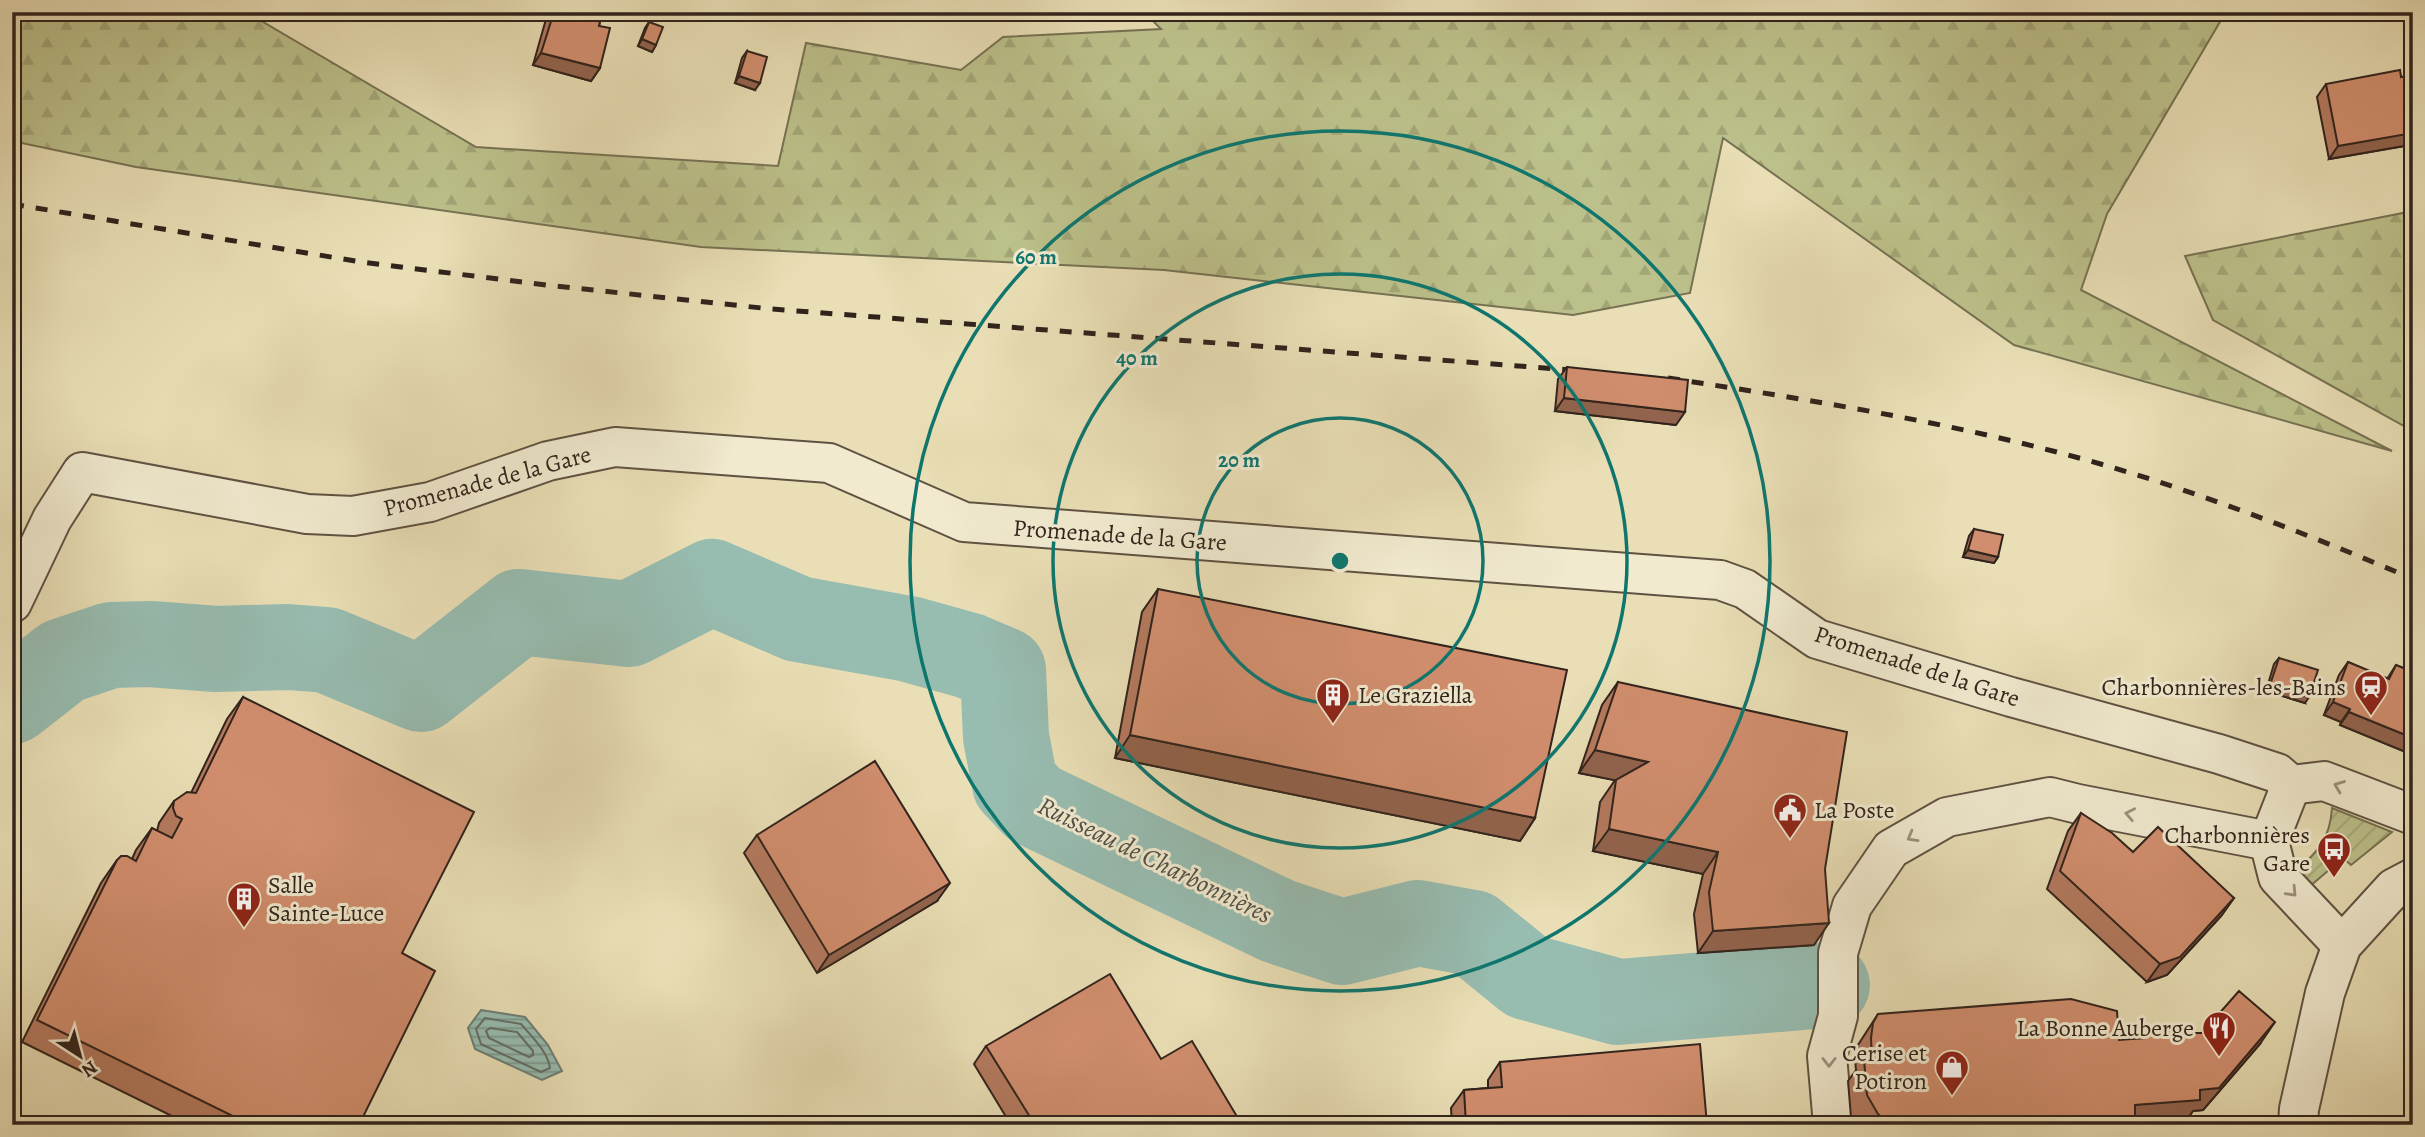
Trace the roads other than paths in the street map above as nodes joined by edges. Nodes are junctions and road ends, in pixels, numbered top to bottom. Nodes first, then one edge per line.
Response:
1 (12, 603) edge
2 (2291, 785) junction
3 (2413, 814) edge
4 (2269, 841) junction
5 (2413, 878) edge
6 (2342, 945) junction
7 (1833, 1125) edge
8 (2298, 1125) edge

1 - 2 street, Promenade de la Gare
3 -> 2 street
2 - 4 street
4 -> 6 street
4 -> 7 street
5 - 6 street
6 - 8 street

